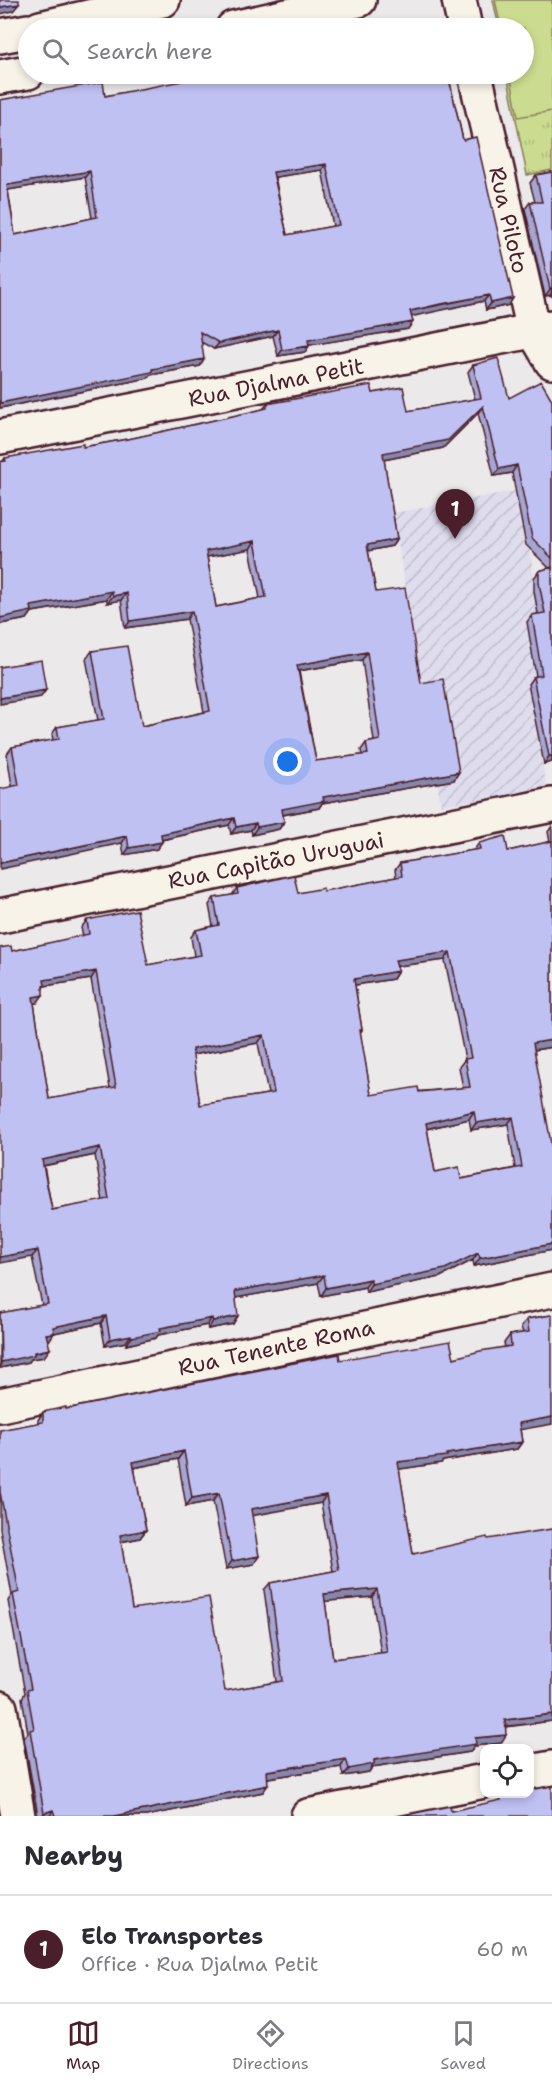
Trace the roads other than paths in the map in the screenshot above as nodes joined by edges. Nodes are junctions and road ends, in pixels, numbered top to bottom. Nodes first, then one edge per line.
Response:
1 (163, 0) edge
2 (359, 0) edge
3 (459, 0) edge
4 (78, 10) edge
5 (61, 18) edge
6 (277, 18) edge
7 (463, 18) edge
8 (18, 33) edge
9 (0, 36) edge
10 (18, 74) edge
11 (0, 77) edge
12 (479, 84) edge
13 (543, 329) edge
14 (552, 362) edge
15 (0, 437) edge
16 (552, 805) edge
17 (0, 916) edge
18 (552, 1290) edge
19 (0, 1405) edge
20 (0, 1708) edge
21 (552, 1768) edge
22 (534, 1771) edge
23 (480, 1783) edge
24 (450, 1802) edge
25 (345, 1813) edge
26 (18, 1816) edge
27 (308, 1816) edge

1 - 4 street
2 - 6 street
3 - 7 street
4 - 5 street
8 - 9 street
10 - 11 street
12 - 13 street, Rua Piloto
13 - 14 street, Rua Piloto
13 - 15 street, Rua Djalma Petit
16 - 17 street, Rua Capitão Uruguai
18 - 19 street, Rua Tenente Roma
20 - 26 street
21 - 22 street
23 - 24 street
24 - 25 street
25 - 27 street

